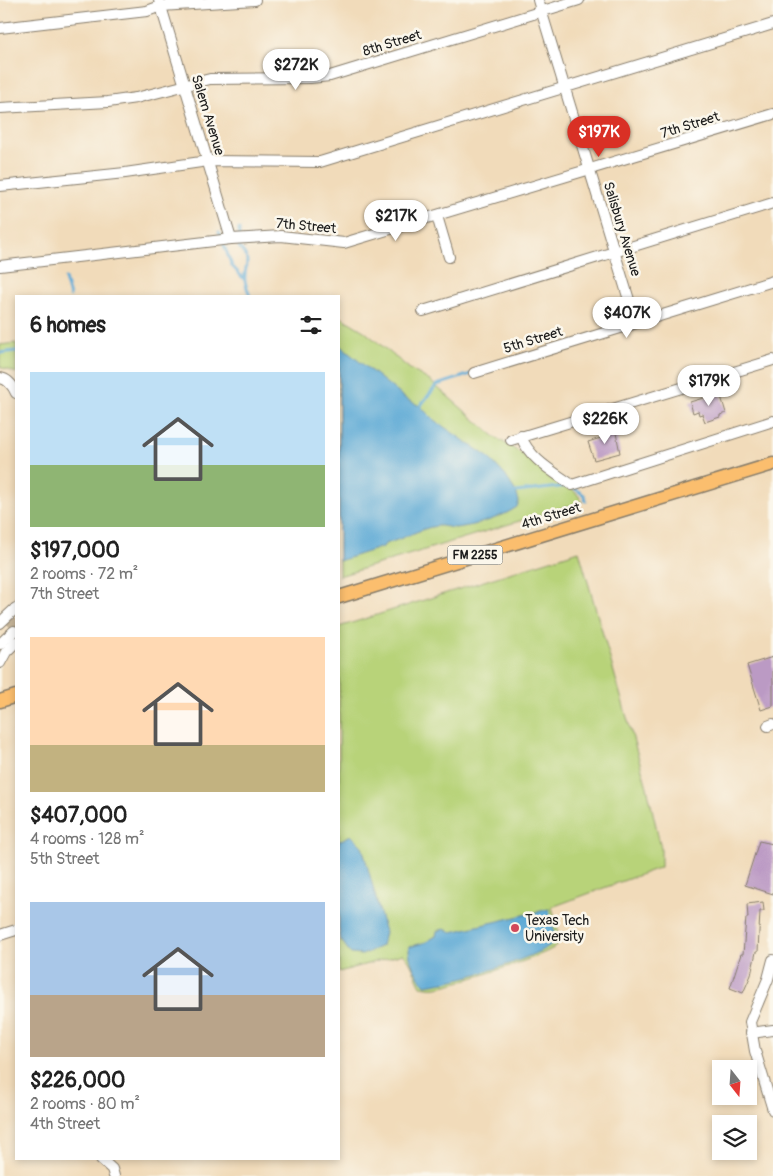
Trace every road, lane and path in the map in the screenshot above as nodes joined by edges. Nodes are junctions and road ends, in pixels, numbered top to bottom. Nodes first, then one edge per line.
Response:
1 (255, 0) edge
2 (538, 0) edge
3 (579, 0) edge
4 (160, 3) edge
5 (542, 11) junction
6 (773, 24) edge
7 (0, 28) edge
8 (185, 85) junction
9 (564, 87) junction
10 (0, 108) edge
11 (773, 114) edge
12 (208, 161) junction
13 (590, 170) junction
14 (0, 186) edge
15 (773, 203) edge
16 (437, 216) junction
17 (231, 239) junction
18 (614, 252) junction
19 (450, 257) dead end
20 (0, 266) edge
21 (773, 282) edge
22 (423, 311) dead end
23 (636, 323) junction
24 (773, 360) edge
25 (474, 373) dead end
26 (5, 381) edge
27 (15, 392) edge
28 (773, 421) edge
29 (773, 464) edge
30 (340, 597) edge
31 (15, 614) edge
32 (8, 628) edge
33 (0, 637) edge
34 (15, 643) edge
35 (0, 644) edge
36 (15, 650) edge
37 (0, 651) edge
38 (0, 663) edge
39 (15, 696) edge
40 (0, 701) edge
41 (15, 930) edge
42 (0, 935) edge
43 (773, 960) edge
44 (773, 1030) edge
45 (750, 1033) junction
46 (773, 1110) edge
47 (102, 1160) edge
48 (114, 1176) edge

1 - 4 street
2 - 5 street, Salisbury Avenue
3 - 5 street, 8th Street
4 - 7 street
4 - 8 street, Salem Avenue
5 - 8 street, 8th Street
5 - 9 street, Salisbury Avenue
6 - 9 street
8 - 10 street, 8th Street
8 - 12 street, Salem Avenue
9 - 12 street
9 - 13 street, Salisbury Avenue
11 - 13 street, 7th Street
12 - 14 street
12 - 17 street, Salem Avenue
13 - 16 street, 7th Street
13 - 18 street, Salisbury Avenue
15 - 18 street
16 - 17 street, 7th Street
16 - 19 street
17 - 20 street, 7th Street
18 - 22 street
18 - 23 street, Salisbury Avenue
21 - 23 street, 5th Street
23 - 25 street, 5th Street
24 - 28 street
26 - 27 street
29 - 30 main road, 4th Street / FM 2255
31 - 32 street
32 - 33 street
32 - 35 street
32 - 37 street
34 - 38 street
36 - 38 street
39 - 40 main road
41 - 42 street
43 - 45 street
44 - 45 street
45 - 46 street
47 - 48 street

